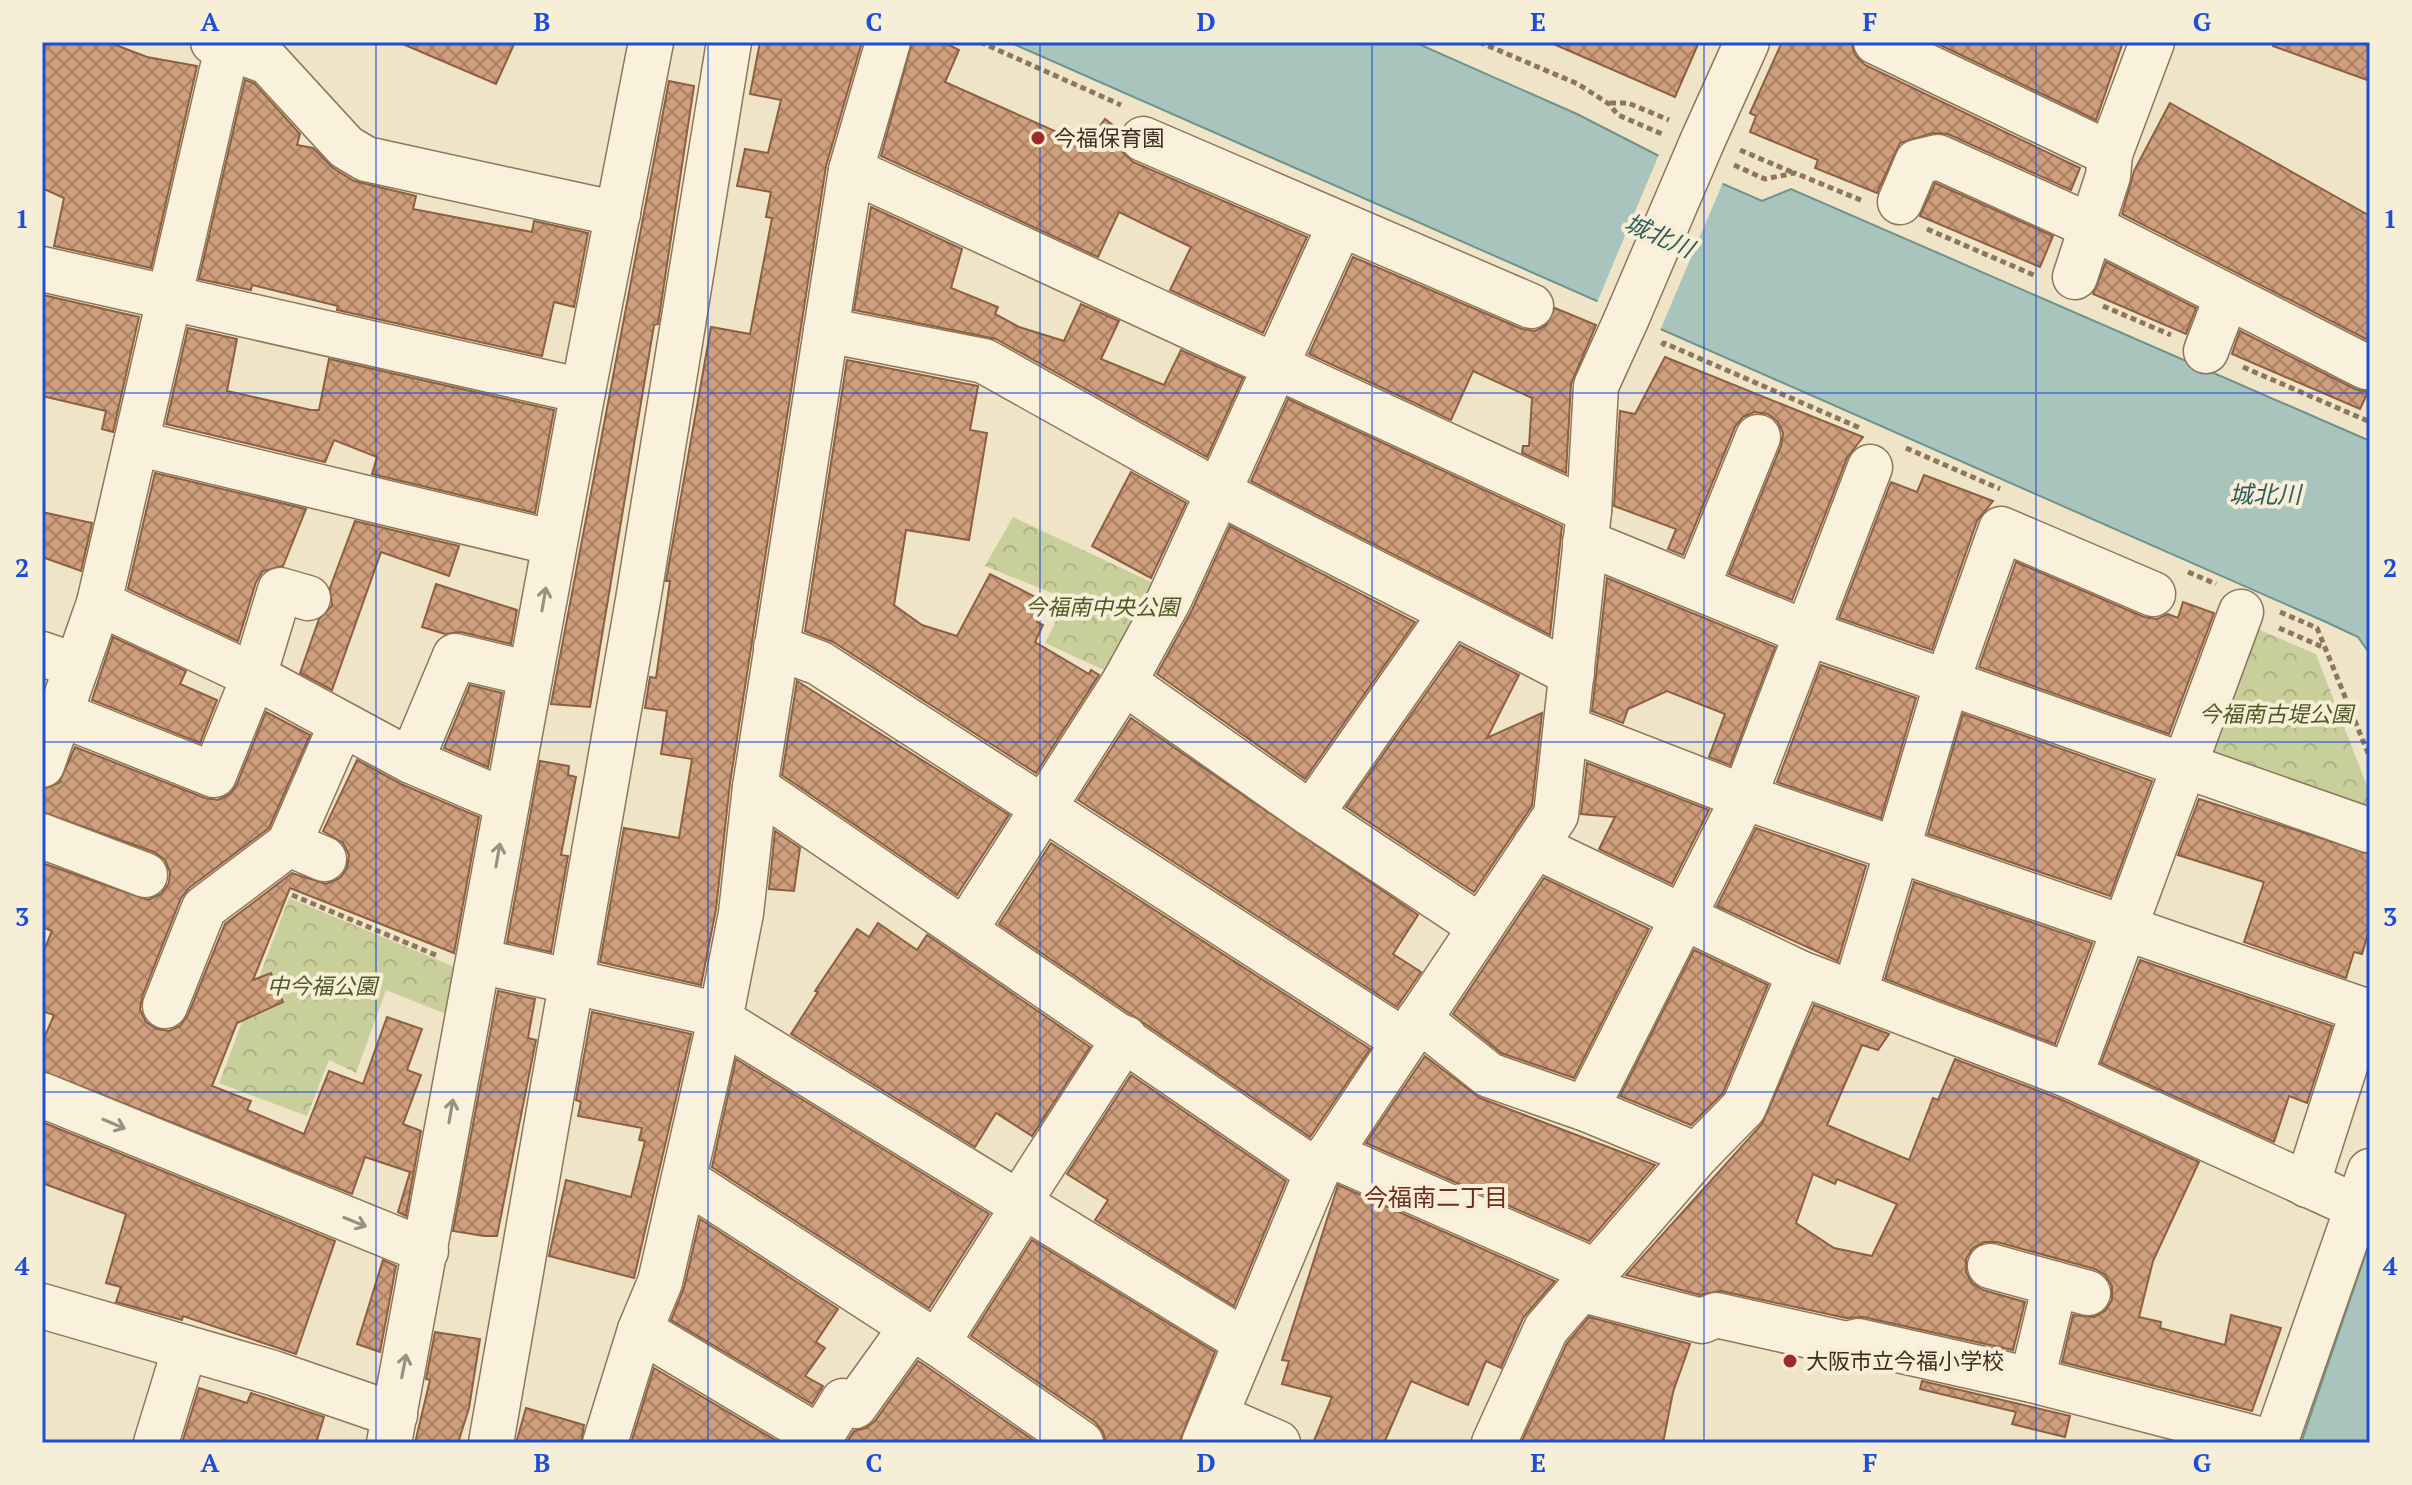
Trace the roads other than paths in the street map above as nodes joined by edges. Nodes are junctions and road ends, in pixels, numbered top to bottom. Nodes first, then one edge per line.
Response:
1 (651, 42) edge
2 (729, 42) edge
3 (888, 42) edge
4 (1747, 42) edge
5 (1876, 42) edge
6 (2152, 42) edge
7 (220, 45) edge
8 (1143, 139) dead end
9 (2110, 154) junction
10 (851, 170) junction
11 (1900, 202) dead end
12 (618, 214) junction
13 (1340, 225) junction
14 (2090, 226) junction
15 (42, 269) edge
16 (2075, 277) dead end
17 (2227, 296) junction
18 (169, 298) junction
19 (1531, 306) dead end
20 (826, 330) junction
21 (2206, 351) dead end
22 (1276, 367) junction
23 (2366, 367) dead end
24 (583, 391) junction
25 (1758, 437) dead end
26 (136, 443) junction
27 (1870, 467) dead end
28 (1218, 492) junction
29 (1587, 527) junction
30 (554, 543) junction
31 (1697, 587) junction
32 (2153, 594) dead end
33 (308, 598) dead end
34 (99, 603) junction
35 (2241, 612) road end
36 (1451, 614) junction
37 (1807, 633) junction
38 (776, 647) junction
39 (60, 660) edge
40 (530, 674) junction
41 (1572, 674) junction
42 (254, 676) junction
43 (1124, 682) junction
44 (1947, 682) junction
45 (60, 714) junction
46 (341, 725) junction
47 (1566, 728) junction
48 (411, 761) junction
49 (42, 765) edge
50 (2184, 766) junction
51 (755, 787) junction
52 (1744, 797) junction
53 (507, 802) junction
54 (1045, 810) junction
55 (1311, 814) junction
56 (2368, 830) dead end
57 (42, 836) edge
58 (1535, 846) junction
59 (1900, 848) junction
60 (145, 875) dead end
61 (1683, 920) junction
62 (1481, 927) junction
63 (2124, 928) junction
64 (965, 930) junction
65 (477, 967) junction
66 (1800, 973) junction
67 (572, 983) junction
68 (1855, 992) junction
69 (183, 993) dead end
70 (721, 1018) junction
71 (1411, 1030) junction
72 (1125, 1038) junction
73 (2070, 1076) junction
74 (42, 1095) edge
75 (1586, 1109) junction
76 (1697, 1155) junction
77 (1323, 1163) junction
78 (684, 1179) junction
79 (2307, 1185) junction
80 (2364, 1189) edge
81 (1021, 1204) junction
82 (426, 1251) junction
83 (1990, 1266) dead end
84 (1587, 1280) junction
85 (42, 1306) edge
86 (640, 1330) junction
87 (924, 1336) junction
88 (1246, 1342) junction
89 (185, 1348) junction
90 (2032, 1380) junction
91 (392, 1429) edge
92 (1210, 1429) edge
93 (818, 1440) edge
94 (156, 1443) edge
95 (491, 1443) edge
96 (605, 1443) edge
97 (1081, 1443) edge
98 (1278, 1443) edge
99 (1494, 1443) edge
100 (2275, 1443) edge

1 - 12 street
2 - 67 street
3 - 10 street
4 - 29 street, bridge
5 - 9 street
6 - 9 street
7 - 12 street
7 - 18 street
8 - 13 street
9 - 14 street
10 - 20 street
10 - 22 street
11 - 14 street
12 - 24 street
13 - 19 street
13 - 22 street
14 - 16 street
14 - 17 street
15 - 18 street
17 - 21 street
17 - 23 street
18 - 24 street
18 - 26 street
20 - 28 street
20 - 38 street
22 - 28 street
22 - 29 street
24 - 30 street
25 - 31 street
26 - 30 street
26 - 34 street
27 - 37 street
28 - 36 street
28 - 43 street
29 - 31 street
29 - 41 street
40 -> 30 street
31 - 37 street
32 - 44 street
33 - 42 street
34 - 39 street
34 - 42 street
35 - 50 street
36 - 41 street
36 - 55 street
37 - 44 street
37 - 52 street
38 - 51 street
38 - 54 street
39 - 45 street
40 - 48 street
40 - 53 street
41 - 47 street
42 - 45 street
42 - 46 street
43 - 54 street
43 - 55 street
44 - 50 street
44 - 59 street
45 - 49 street
46 - 48 street
46 - 69 street
47 - 52 street
47 - 58 street
48 - 53 street
50 - 56 street
50 - 63 street
51 - 64 street
51 - 70 street
52 - 59 street
52 - 61 street
65 -> 53 street
54 - 64 street
54 - 71 street
55 - 62 street
57 - 60 street
58 - 61 street
58 - 62 street
59 - 63 street
59 - 68 street
61 - 66 street
61 - 75 street
62 - 71 street
63 - 73 street
63 - 79 street
64 - 72 street
65 - 67 street
82 -> 65 street
66 - 68 street
66 - 76 street
67 - 70 street
67 - 95 street
68 - 73 street
70 - 78 street
70 - 81 street
71 - 75 street
71 - 77 street
72 - 77 street
72 - 81 street
73 - 79 street
74 -> 82 street
75 - 76 street
76 - 84 street
77 - 84 street
77 - 88 street
78 - 86 street
78 - 87 street
79 - 80 street
80 - 100 street
81 - 87 street
81 - 88 street
91 -> 82 street
83 - 90 street
84 - 90 street
84 - 99 street
85 - 89 street
86 - 93 street
86 - 96 street
87 - 93 street
87 - 97 street
88 - 92 street
89 - 91 street
89 - 94 street
90 - 100 street
92 - 98 street

